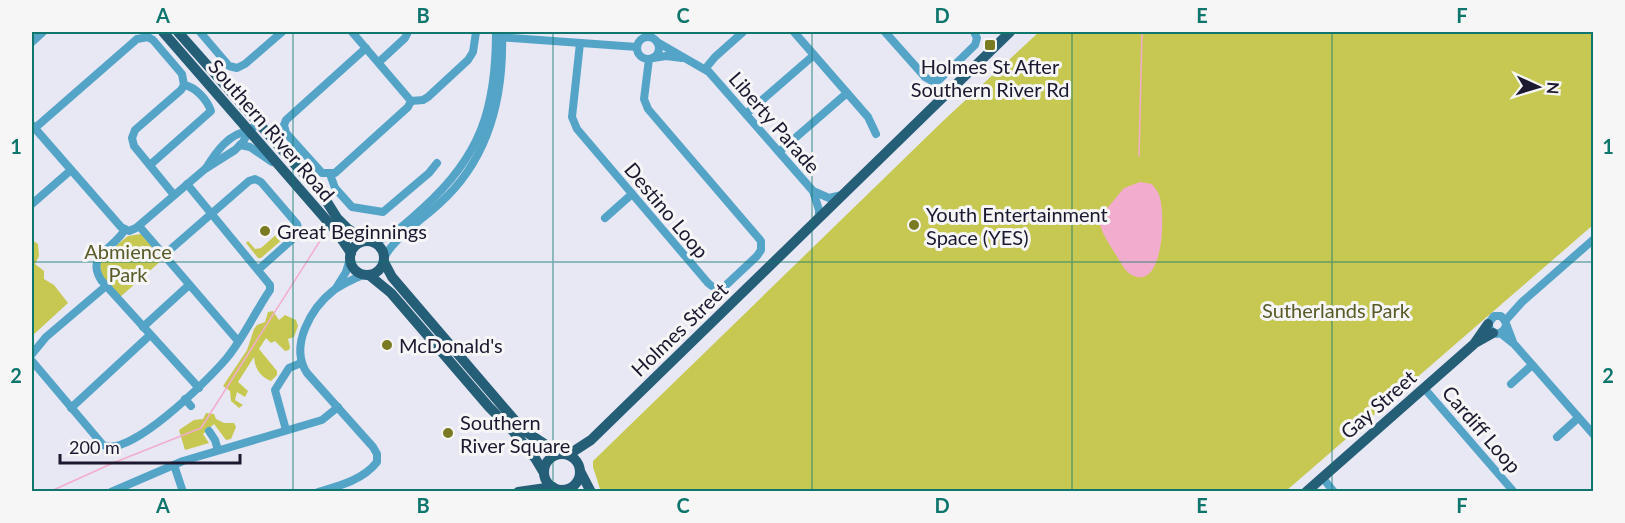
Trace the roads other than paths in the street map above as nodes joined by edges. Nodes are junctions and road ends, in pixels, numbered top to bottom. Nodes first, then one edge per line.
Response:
1 (43, 32) edge
2 (163, 32) edge
3 (178, 32) edge
4 (200, 32) edge
5 (282, 32) edge
6 (352, 32) edge
7 (408, 32) edge
8 (476, 32) edge
9 (744, 32) edge
10 (794, 32) edge
11 (885, 32) edge
12 (974, 32) edge
13 (1010, 32) edge
14 (499, 34) edge
15 (653, 37) edge
16 (32, 42) edge
17 (580, 43) junction
18 (637, 47) junction
19 (366, 48) junction
20 (814, 55) junction
21 (650, 58) junction
22 (685, 58) junction
23 (379, 62) junction
24 (705, 69) junction
25 (184, 85) junction
26 (847, 93) junction
27 (411, 101) junction
28 (746, 114) junction
29 (258, 123) junction
30 (33, 126) edge
31 (249, 131) junction
32 (876, 134) dead end
33 (240, 145) junction
34 (779, 152) junction
35 (877, 162) junction
36 (436, 163) dead end
37 (150, 165) junction
38 (280, 167) junction
39 (205, 169) junction
40 (71, 170) junction
41 (330, 174) junction
42 (187, 184) junction
43 (813, 191) junction
44 (632, 194) junction
45 (842, 194) junction
46 (174, 195) junction
47 (32, 204) edge
48 (212, 214) junction
49 (819, 218) junction
50 (605, 219) dead end
51 (139, 226) junction
52 (125, 229) junction
53 (1593, 239) edge
54 (370, 242) junction
55 (793, 244) junction
56 (164, 255) junction
57 (351, 256) junction
58 (384, 260) junction
59 (259, 269) junction
60 (366, 275) junction
61 (189, 285) junction
62 (106, 286) junction
63 (336, 289) junction
64 (1498, 325) junction
65 (143, 327) junction
66 (150, 335) junction
67 (238, 341) junction
68 (32, 354) edge
69 (32, 361) edge
70 (301, 363) junction
71 (1532, 365) junction
72 (1511, 384) dead end
73 (198, 388) junction
74 (1424, 388) junction
75 (338, 407) junction
76 (71, 408) junction
77 (1578, 418) junction
78 (286, 430) junction
79 (209, 431) dead end
80 (1593, 435) edge
81 (1557, 437) dead end
82 (591, 440) junction
83 (218, 450) junction
84 (562, 454) junction
85 (174, 465) junction
86 (580, 468) junction
87 (545, 474) junction
88 (1322, 477) junction
89 (127, 488) edge
90 (531, 489) junction
91 (558, 489) edge
92 (111, 492) edge
93 (183, 492) edge
94 (318, 492) edge
95 (518, 492) edge
96 (591, 492) edge
97 (1305, 492) edge
98 (1334, 492) edge
99 (1514, 492) edge

1 - 16 street
2 - 31 main road, Southern River Road
3 - 29 main road, Southern River Road
4 - 5 street
6 - 19 street
7 - 23 street
8 - 27 street
9 - 24 street
10 - 20 street
11 - 12 street
13 - 35 main road, Holmes Street
14 - 17 street
14 - 54 street
14 - 58 street
15 - 18 street
15 - 21 street
15 - 22 street, Liberty Parade
17 - 18 street
17 - 44 street, Destino Loop
18 - 21 street
19 - 23 street
19 - 41 street
20 - 26 street
20 - 28 street
21 - 22 street, Liberty Parade
21 - 44 street, Destino Loop
22 - 24 street, Liberty Parade
23 - 27 street
24 - 28 street, Liberty Parade
25 - 30 street
25 - 37 street
25 - 37 street
26 - 32 street
26 - 34 street
27 - 41 street
28 - 34 street, Liberty Parade
29 - 31 street
29 - 54 main road, Southern River Road
30 - 40 street
31 - 33 street
31 - 38 main road, Southern River Road
31 - 39 street
33 - 38 street
33 - 39 street
34 - 43 street, Liberty Parade
35 - 45 main road, Holmes Street
35 - 55 main road, Holmes Street
36 - 41 street
37 - 46 street
38 - 57 main road, Southern River Road
39 - 42 street
40 - 47 street
40 - 52 street
42 - 46 street
42 - 48 street
43 - 45 street, Liberty Parade
43 - 49 street
44 - 50 street
45 - 49 main road, Holmes Street
46 - 51 street
48 - 56 street
48 - 59 street
48 - 59 street
49 - 55 main road, Holmes Street
51 - 52 street
51 - 56 street
52 - 62 street
53 - 64 street, Gay Street
54 - 57 main road
54 - 58 main road
55 - 82 main road, Holmes Street
56 - 61 street
57 - 60 main road
57 - 63 street
58 - 60 main road
58 - 84 main road
59 - 67 street
60 - 63 street
60 - 87 main road
61 - 65 street
61 - 67 street
62 - 65 street
62 - 68 street
63 - 70 street
64 - 71 street
64 - 74 main road, Gay Street
65 - 66 street
66 - 73 street
66 - 76 street
67 - 73 street
69 - 76 street
70 - 75 street
70 - 78 street
71 - 72 street
71 - 77 street
73 - 76 street
74 - 88 main road, Gay Street
74 - 99 street, Cardiff Loop
75 - 78 street
75 - 94 street
77 - 80 street
77 - 81 street
78 - 83 street
79 - 83 street
82 - 84 main road, Holmes Street
82 - 86 main road, Holmes Street
83 - 85 street
84 - 86 main road
84 - 87 main road
85 - 89 street
85 - 93 street
86 - 91 main road
86 - 96 main road
87 - 90 main road
87 - 91 main road
88 - 97 main road, Gay Street
88 - 98 street
89 - 92 street
90 - 91 main road
90 - 95 main road

